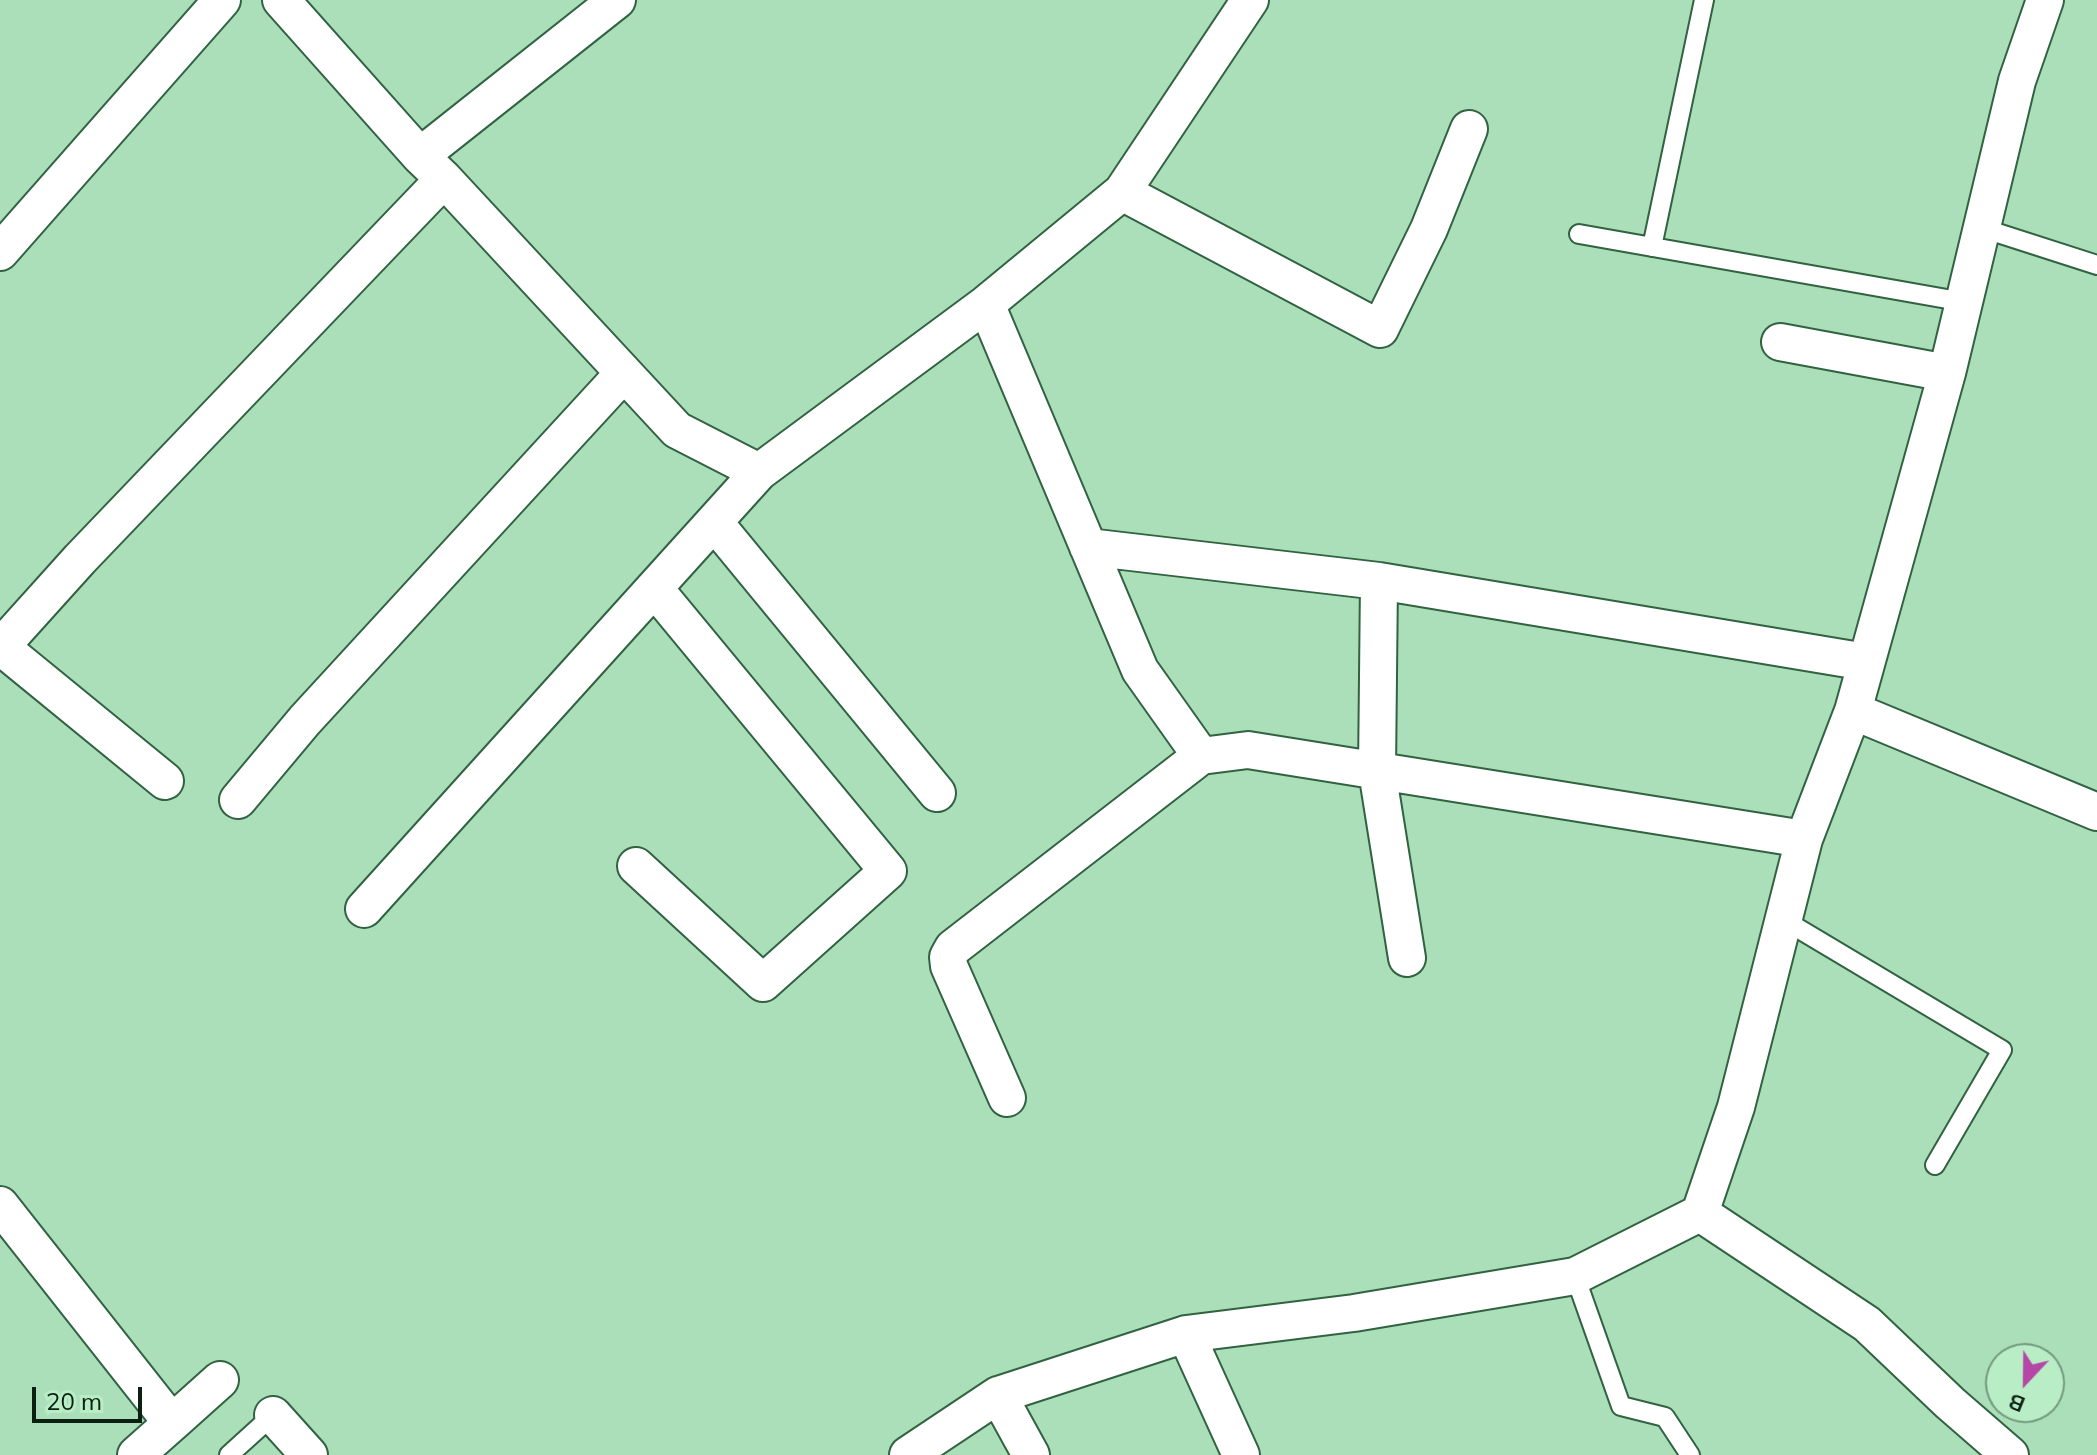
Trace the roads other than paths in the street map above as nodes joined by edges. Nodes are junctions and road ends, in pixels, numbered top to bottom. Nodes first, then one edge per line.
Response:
1 (222, 0) edge
2 (281, 0) edge
3 (617, 0) edge
4 (1250, 0) edge
5 (1704, 0) edge
6 (2045, 0) edge
7 (1469, 129) dead end
8 (432, 167) junction
9 (1122, 192) junction
10 (1982, 228) junction
11 (1579, 234) dead end
12 (1652, 247) junction
13 (0, 252) edge
14 (2097, 265) edge
15 (1964, 302) junction
16 (986, 304) junction
17 (1780, 342) dead end
18 (624, 373) junction
19 (1947, 373) junction
20 (759, 472) junction
21 (714, 522) junction
22 (1088, 547) junction
23 (1379, 581) junction
24 (654, 588) junction
25 (1866, 662) junction
26 (1853, 711) junction
27 (1201, 756) junction
28 (1377, 771) junction
29 (165, 781) dead end
30 (937, 793) dead end
31 (238, 800) dead end
32 (2097, 812) edge
33 (1804, 839) junction
34 (636, 866) dead end
35 (364, 909) dead end
36 (1784, 920) junction
37 (1407, 958) dead end
38 (1007, 1098) dead end
39 (1935, 1165) dead end
40 (0, 1205) edge
41 (1700, 1213) junction
42 (1575, 1276) junction
43 (1186, 1334) junction
44 (220, 1380) dead end
45 (998, 1395) junction
46 (273, 1415) joint
47 (172, 1423) junction
48 (136, 1455) edge
49 (229, 1455) edge
50 (309, 1455) edge
51 (908, 1455) edge
52 (1031, 1455) edge
53 (1241, 1455) edge
54 (1690, 1455) edge
55 (2010, 1455) edge

1 - 13 street
2 - 8 street
3 - 8 street
4 - 9 street
5 - 12 lane
6 - 10 street
7 - 9 street
8 - 18 street
8 - 29 street
9 - 16 street
10 - 14 lane
10 - 15 street
11 - 12 lane
12 - 15 lane
15 - 19 street
16 - 20 street
16 - 22 street
17 - 19 street
18 - 20 street
18 - 31 street
19 - 25 street
20 - 21 street
21 - 24 street
21 - 30 street
22 - 23 street
22 - 27 street
23 - 25 street
23 - 28 street
24 - 34 street
24 - 35 street
25 - 26 street
26 - 32 street
26 - 33 street
27 - 28 street
27 - 38 street
28 - 33 street
28 - 37 street
33 - 36 street
36 - 39 lane
36 - 41 street
40 - 47 street
41 - 42 street
41 - 55 street
42 - 43 street
42 - 54 lane
43 - 45 street
43 - 53 street
44 - 47 street
45 - 51 street
45 - 52 street
46 - 49 lane
46 - 50 street
47 - 48 street

